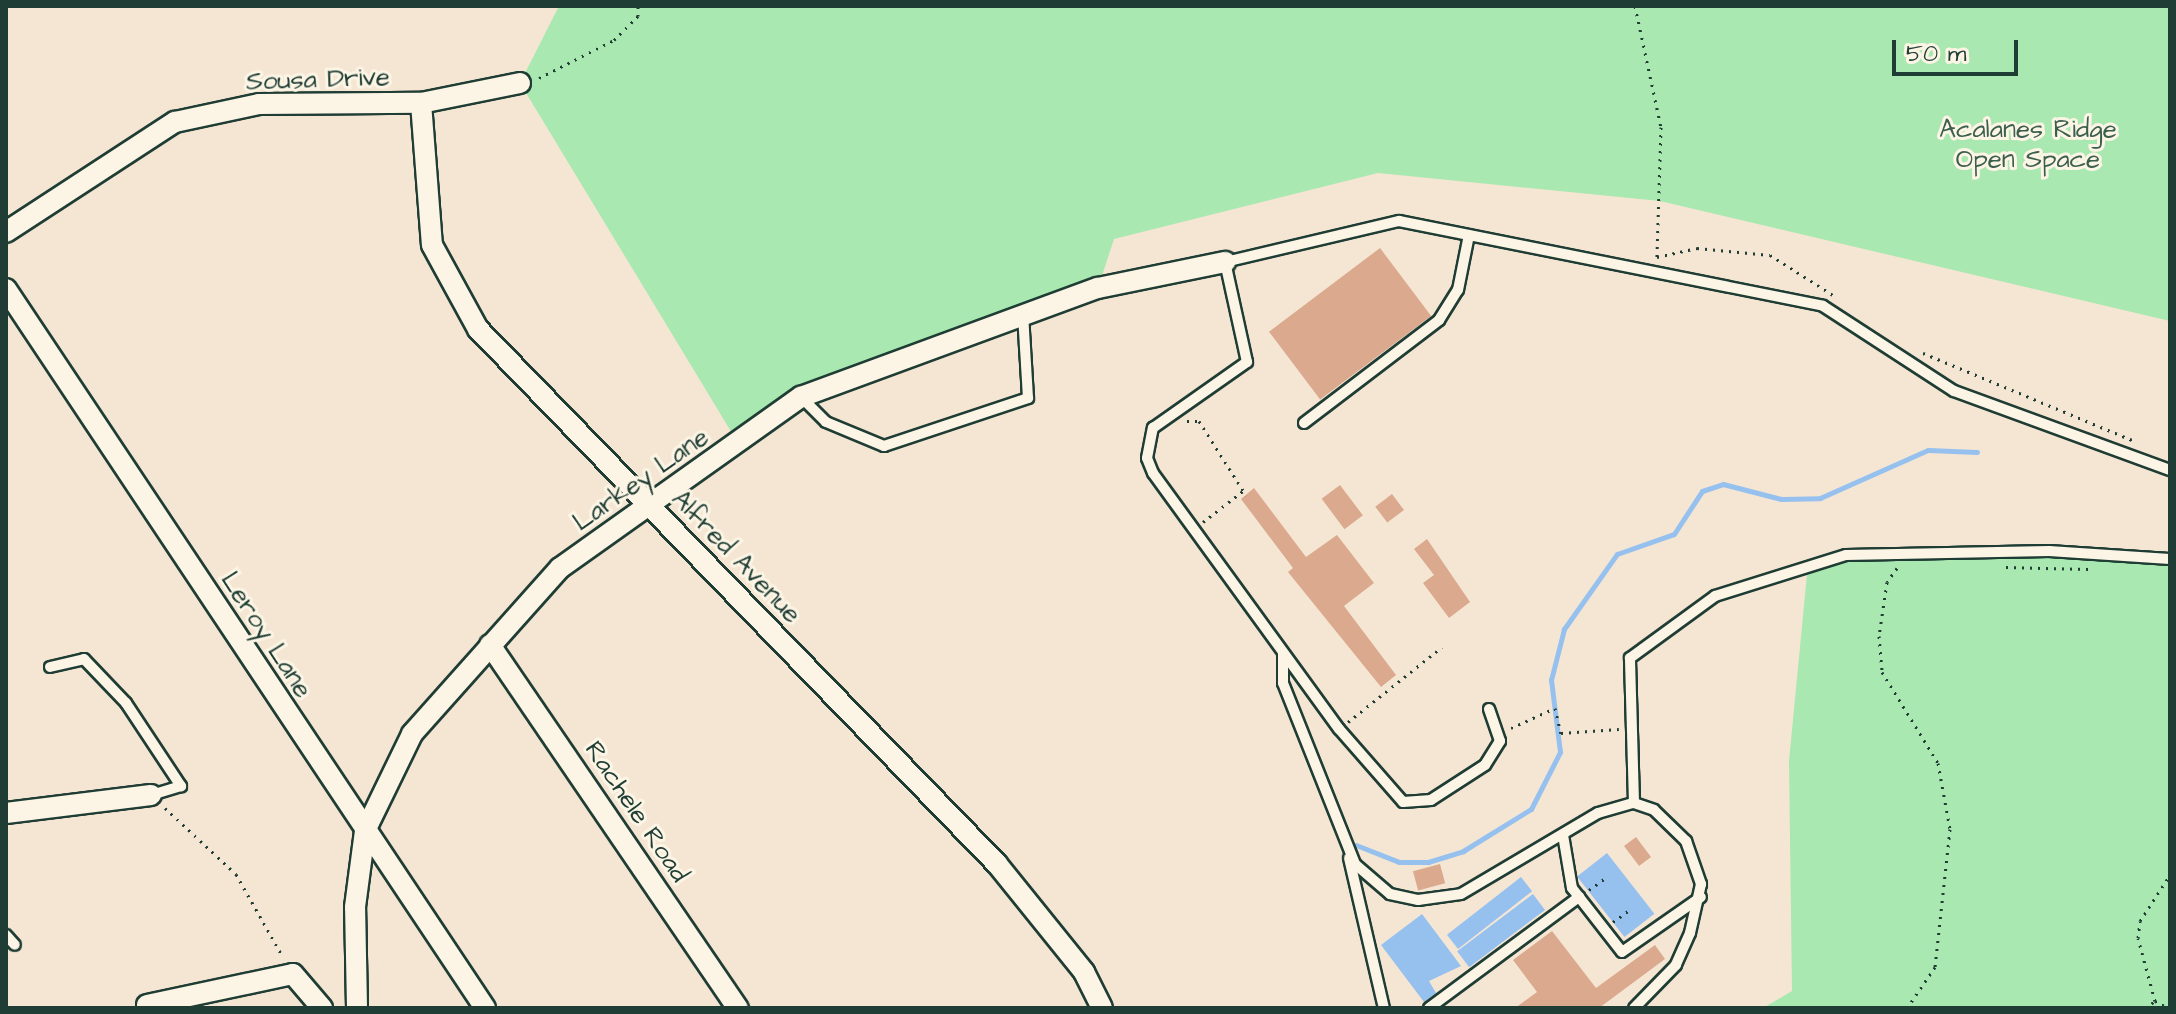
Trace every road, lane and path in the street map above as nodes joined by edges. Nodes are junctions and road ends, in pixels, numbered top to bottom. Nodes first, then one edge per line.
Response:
1 (638, 6) edge
2 (1635, 6) edge
3 (520, 83) joint
4 (421, 103) junction
5 (6, 232) edge
6 (1469, 235) junction
7 (1225, 262) junction
8 (6, 289) edge
9 (1840, 301) dead end
10 (1023, 315) junction
11 (1918, 351) dead end
12 (801, 397) junction
13 (1175, 411) junction
14 (1304, 423) dead end
15 (2144, 445) dead end
16 (2170, 470) edge
17 (651, 507) junction
18 (1193, 529) junction
19 (2170, 559) edge
20 (1901, 563) dead end
21 (1998, 567) dead end
22 (2107, 569) dead end
23 (490, 645) junction
24 (1442, 647) dead end
25 (1283, 654) junction
26 (50, 667) dead end
27 (1489, 709) dead end
28 (1630, 728) junction
29 (1339, 729) junction
30 (1499, 733) junction
31 (151, 795) junction
32 (1634, 803) junction
33 (6, 813) edge
34 (365, 831) junction
35 (1563, 835) junction
36 (1347, 846) junction
37 (2170, 875) edge
38 (1604, 879) dead end
39 (1579, 897) junction
40 (1701, 897) junction
41 (6, 935) edge
42 (15, 945) dead end
43 (293, 974) junction
44 (2155, 1001) junction
45 (147, 1005) dead end
46 (322, 1008) edge
47 (357, 1008) edge
48 (485, 1008) edge
49 (738, 1008) edge
50 (1102, 1008) edge
51 (1384, 1008) edge
52 (1429, 1008) edge
53 (1634, 1008) edge
54 (1907, 1008) edge
55 (2145, 1008) edge
56 (2169, 1008) edge

1 - 3 path
2 - 9 path
3 - 4 street, Sousa Drive
4 - 5 street, Sousa Drive
4 - 17 street, Alfred Avenue
6 - 7 lane
6 - 14 lane
6 - 16 lane
7 - 10 street, Larkey Lane
7 - 13 lane
8 - 34 street, Leroy Lane
10 - 12 street, Larkey Lane
10 - 12 lane
11 - 15 path
12 - 17 street, Larkey Lane
13 - 18 lane
13 - 18 path
17 - 23 street, Larkey Lane
17 - 50 street, Alfred Avenue
18 - 25 lane
19 - 28 lane
20 - 54 path
21 - 22 path
23 - 34 street, Larkey Lane
23 - 49 street, Rachele Road
24 - 29 path
25 - 29 lane
25 - 36 lane
26 - 31 lane
27 - 30 lane
28 - 30 path
28 - 32 lane
29 - 30 lane
31 - 33 street
31 - 43 path
32 - 35 lane
32 - 40 lane
34 - 47 street, Larkey Lane
34 - 48 street, Leroy Lane
35 - 36 lane
35 - 39 lane
36 - 51 lane
37 - 44 path
38 - 39 path
39 - 40 lane
39 - 52 lane
40 - 53 lane
41 - 42 lane
43 - 45 street
43 - 46 street
44 - 55 path
44 - 56 path

